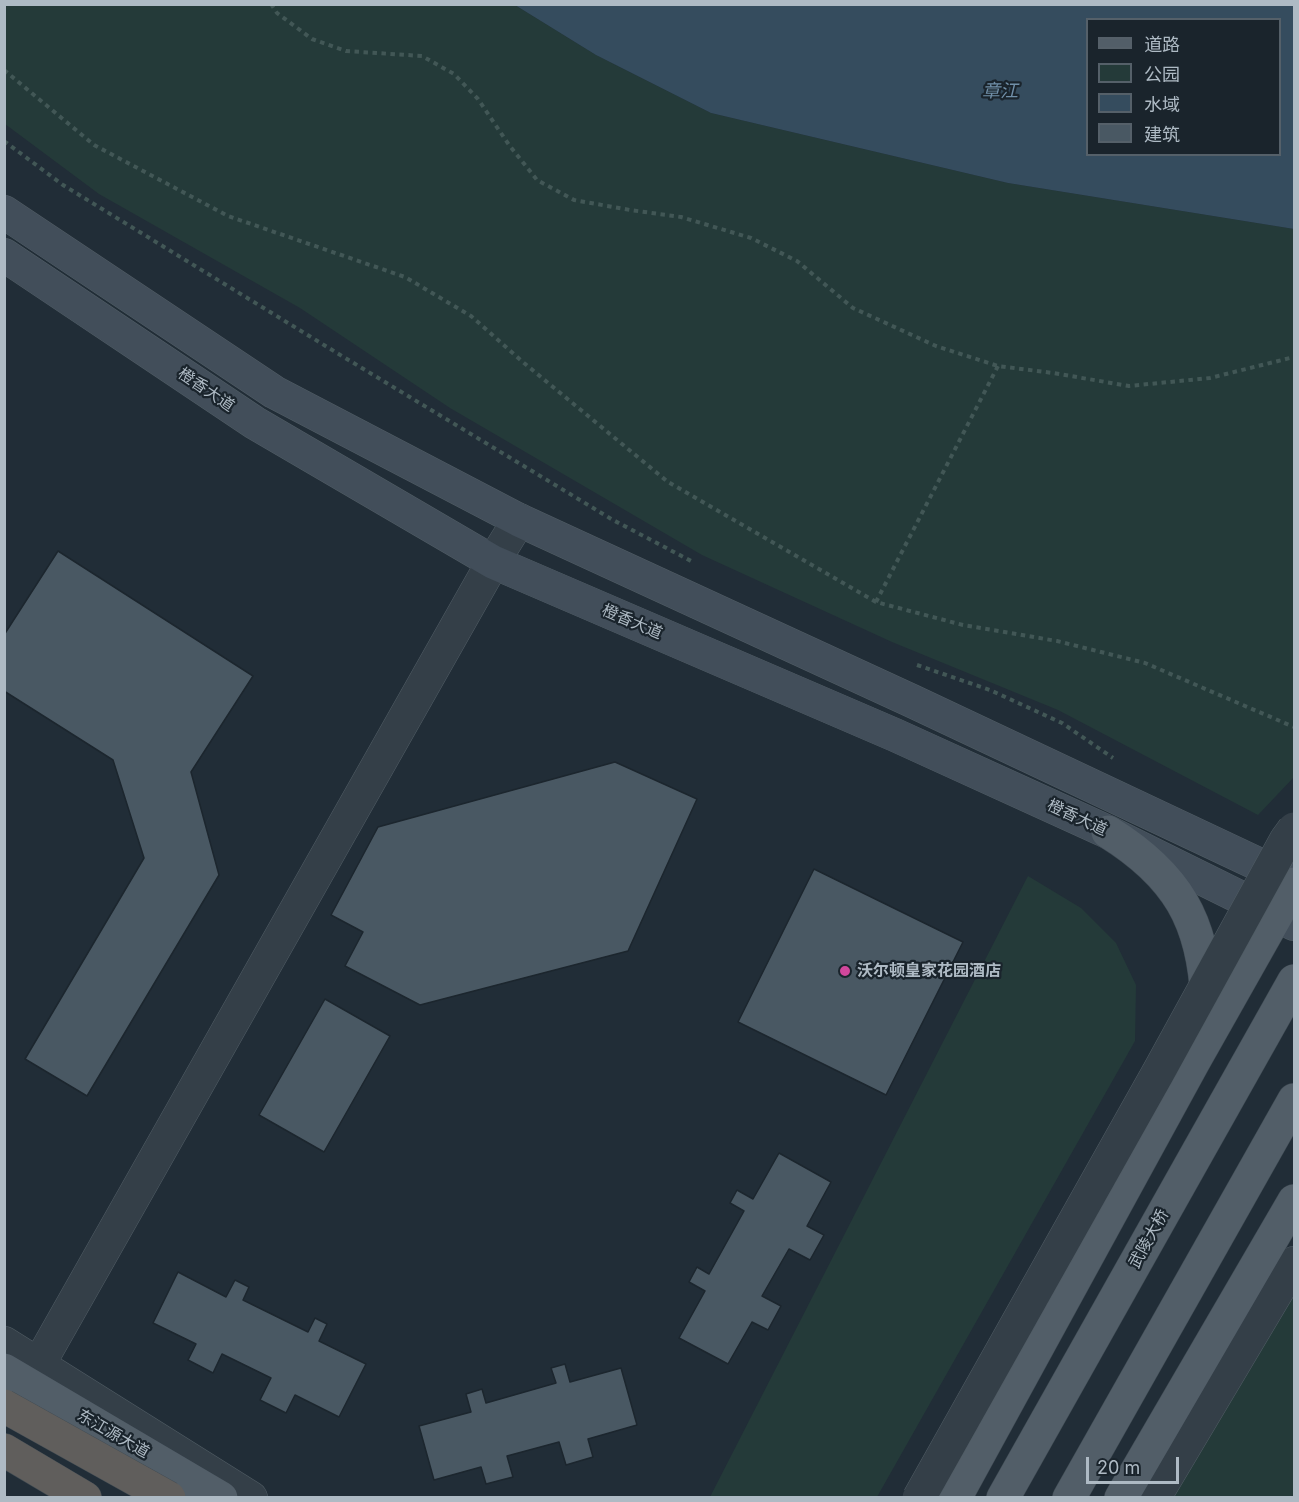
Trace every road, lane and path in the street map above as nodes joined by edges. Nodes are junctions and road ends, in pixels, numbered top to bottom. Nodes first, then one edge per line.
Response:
1 (271, 4) edge
2 (4, 70) edge
3 (4, 141) edge
4 (4, 212) edge
5 (4, 255) edge
6 (1294, 357) edge
7 (998, 366) junction
8 (519, 520) junction
9 (493, 562) junction
10 (695, 563) dead end
11 (876, 602) junction
12 (909, 663) dead end
13 (1294, 727) edge
14 (1120, 763) dead end
15 (1294, 829) edge
16 (1108, 832) junction
17 (1294, 882) edge
18 (1286, 920) edge
19 (1294, 981) edge
20 (1194, 1061) junction
21 (1294, 1100) edge
22 (1294, 1201) edge
23 (1294, 1263) edge
24 (4, 1343) edge
25 (18, 1381) edge
26 (4, 1425) edge
27 (4, 1450) edge
28 (85, 1497) edge
29 (169, 1497) edge
30 (221, 1497) edge
31 (251, 1497) edge
32 (920, 1497) edge
33 (955, 1497) edge
34 (1003, 1497) edge
35 (1069, 1497) edge
36 (1120, 1497) edge
37 (1154, 1497) edge

1 - 7 path
2 - 11 path
3 - 10 path
4 - 8 main road
5 - 9 main road, 橙香大道
6 - 7 path
7 - 11 path
8 - 9 street
8 - 17 main road
9 - 16 main road, 橙香大道
9 - 25 street
11 - 13 path
12 - 14 path
15 - 32 street, bridge
16 - 18 main road, 橙香大道
16 - 20 main road
17 - 18 main road
18 - 20 main road
19 - 34 main road, 武陵大桥
20 - 33 main road
21 - 35 main road
22 - 36 main road
23 - 37 street
24 - 25 street
25 - 26 street
25 - 29 highway, bridge
25 - 30 main road, 东江源大道
25 - 31 street
27 - 28 highway

